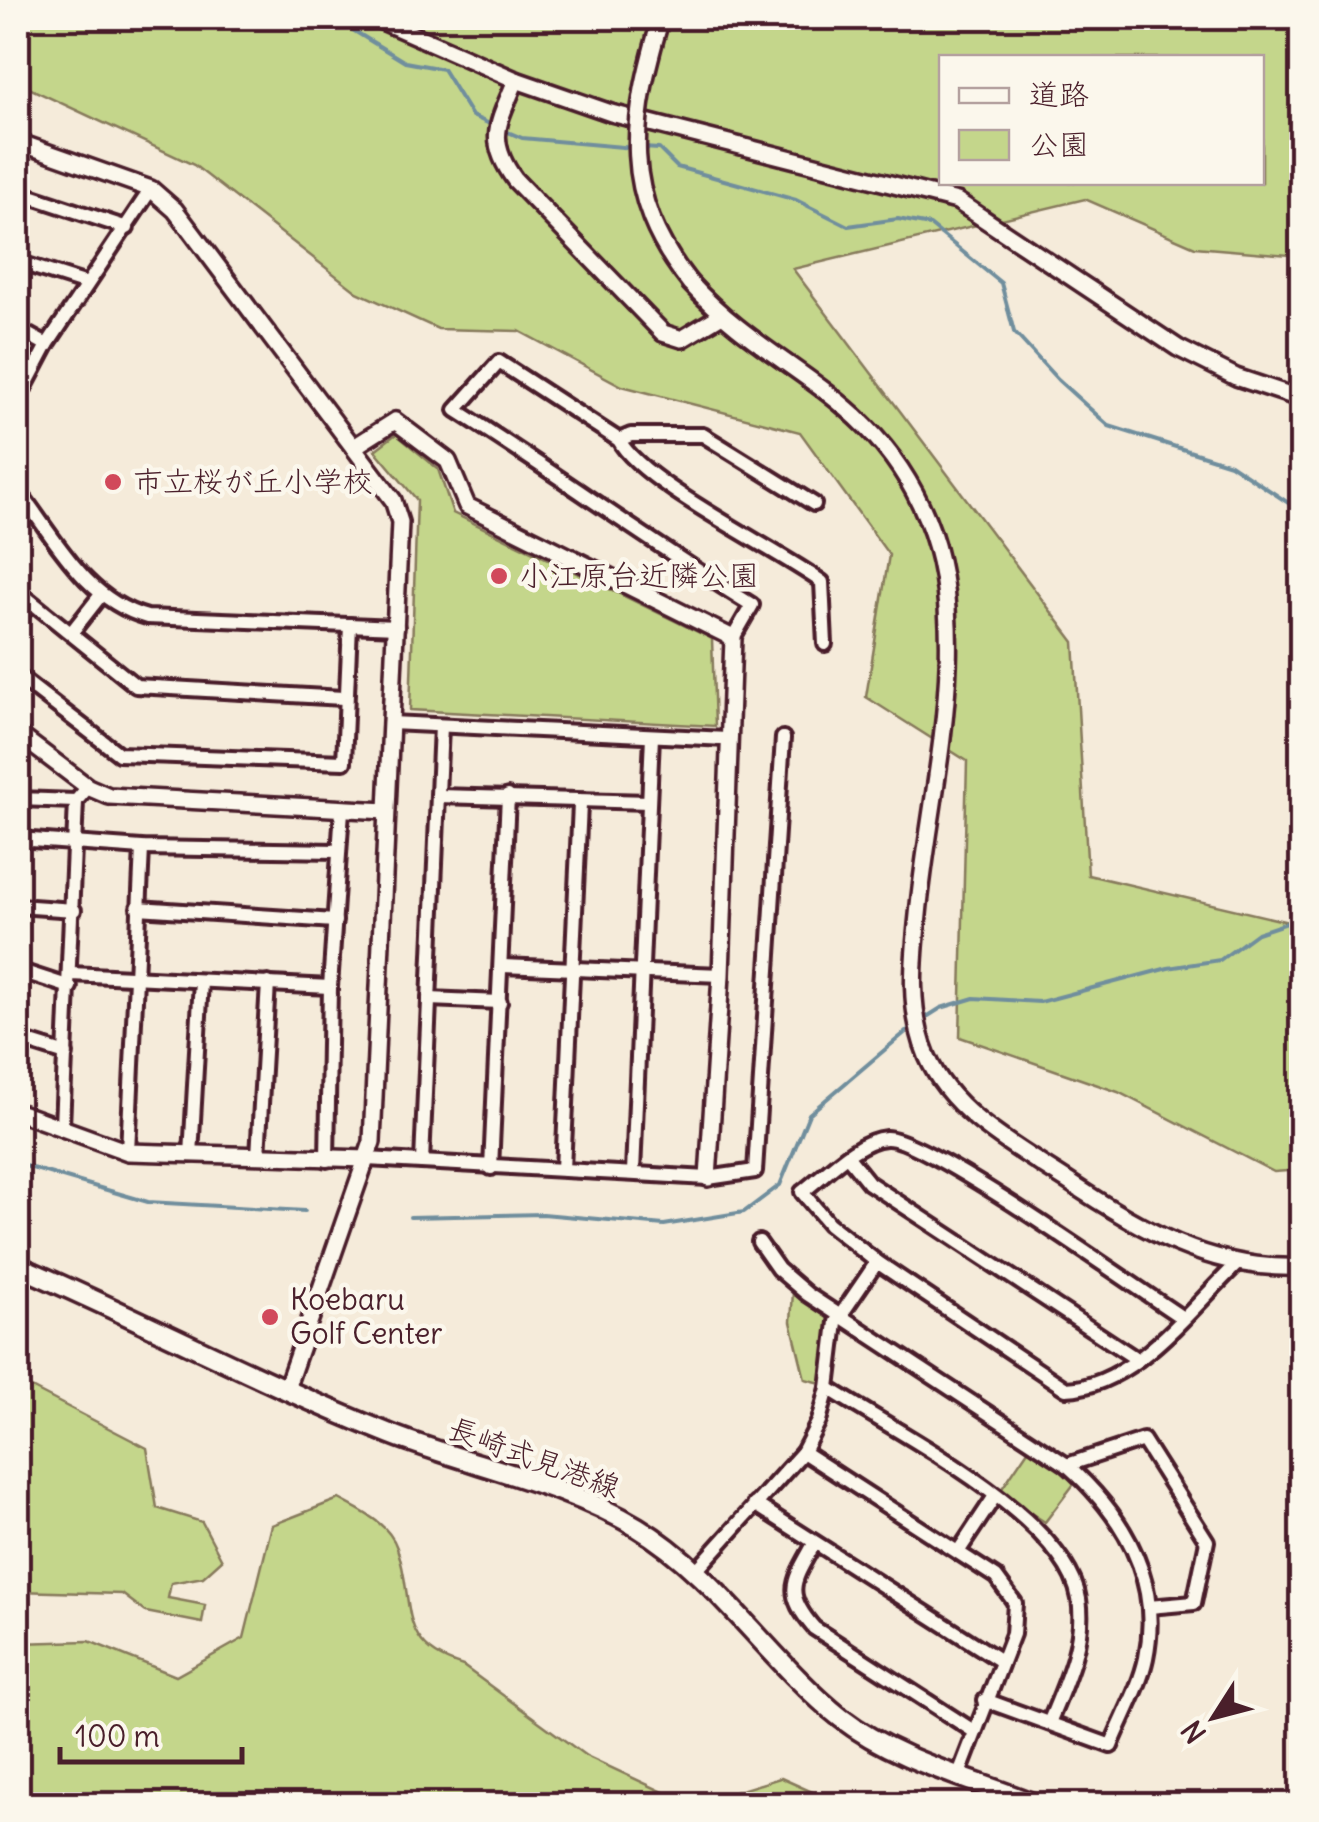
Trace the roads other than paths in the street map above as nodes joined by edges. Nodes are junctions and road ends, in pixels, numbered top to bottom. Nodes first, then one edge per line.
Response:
1 (374, 18) edge
2 (661, 18) edge
3 (516, 80) junction
4 (18, 142) edge
5 (151, 189) junction
6 (18, 192) edge
7 (127, 228) junction
8 (18, 262) edge
9 (86, 284) junction
10 (720, 316) junction
11 (18, 329) edge
12 (47, 346) junction
13 (1302, 399) edge
14 (18, 400) edge
15 (619, 440) junction
16 (354, 447) junction
17 (18, 490) edge
18 (814, 504) dead end
19 (18, 591) edge
20 (100, 596) junction
21 (31, 602) junction
22 (18, 618) edge
23 (350, 625) junction
24 (397, 627) junction
25 (71, 633) junction
26 (733, 638) junction
27 (825, 644) dead end
28 (18, 676) edge
29 (343, 698) junction
30 (392, 723) junction
31 (441, 726) junction
32 (18, 734) edge
33 (652, 736) junction
34 (783, 738) dead end
35 (728, 740) junction
36 (88, 788) junction
37 (438, 796) junction
38 (508, 796) junction
39 (18, 799) edge
40 (76, 801) junction
41 (649, 802) junction
42 (580, 804) junction
43 (342, 810) junction
44 (386, 811) junction
45 (18, 838) edge
46 (75, 842) junction
47 (142, 848) junction
48 (338, 851) junction
49 (18, 906) edge
50 (138, 908) junction
51 (74, 910) junction
52 (336, 921) junction
53 (502, 966) junction
54 (570, 969) junction
55 (18, 970) edge
56 (641, 972) junction
57 (136, 975) junction
58 (721, 975) junction
59 (71, 980) junction
60 (201, 981) junction
61 (268, 983) junction
62 (330, 987) junction
63 (429, 1000) junction
64 (500, 1002) junction
65 (18, 1039) edge
66 (66, 1054) junction
67 (18, 1112) edge
68 (62, 1126) junction
69 (128, 1152) junction
70 (191, 1155) junction
71 (258, 1156) junction
72 (848, 1158) junction
73 (367, 1159) junction
74 (328, 1160) junction
75 (422, 1162) junction
76 (491, 1168) junction
77 (563, 1169) junction
78 (633, 1172) junction
79 (708, 1178) junction
80 (759, 1242) dead end
81 (878, 1262) junction
82 (1236, 1264) junction
83 (18, 1266) edge
84 (1302, 1268) edge
85 (840, 1316) junction
86 (1181, 1317) junction
87 (1138, 1360) junction
88 (287, 1386) junction
89 (828, 1388) junction
90 (802, 1452) junction
91 (1068, 1465) junction
92 (995, 1496) junction
93 (755, 1504) junction
94 (814, 1544) junction
95 (958, 1552) junction
96 (694, 1573) junction
97 (1149, 1607) junction
98 (1001, 1661) junction
99 (985, 1700) junction
100 (1049, 1723) junction
101 (975, 1732) junction
102 (960, 1774) junction
103 (1034, 1804) edge

1 - 3 street
2 - 10 street, bridge
3 - 10 street
3 - 13 street
4 - 5 street
5 - 7 street
5 - 16 street
6 - 7 street
7 - 9 street
8 - 9 street
9 - 12 street
10 - 82 street
11 - 12 street
12 - 14 street
15 - 18 street
15 - 26 street
15 - 27 street
16 - 24 street
16 - 26 street
17 - 20 street
19 - 21 street
20 - 23 street
20 - 25 street
21 - 22 street
21 - 25 street
23 - 24 street
23 - 29 street
24 - 30 street
25 - 29 street
26 - 35 street
28 - 29 street
30 - 31 street
30 - 44 street
31 - 33 street
31 - 37 street
32 - 36 street
33 - 35 street
33 - 41 street
34 - 79 street
35 - 58 street
36 - 40 street
36 - 43 street
37 - 38 street
37 - 63 street
38 - 42 street
38 - 53 street
39 - 40 street
40 - 46 street
41 - 42 street
41 - 56 street
42 - 54 street
43 - 44 street
43 - 48 street
44 - 73 street
45 - 46 street
46 - 47 street
46 - 51 street
47 - 48 street
47 - 50 street
48 - 52 street
49 - 51 street
50 - 52 street
50 - 57 street
51 - 59 street
52 - 62 street
53 - 54 street
53 - 64 street
54 - 56 street
54 - 77 street
55 - 59 street
56 - 58 street
56 - 78 street
57 - 59 street
57 - 60 street
57 - 69 street
58 - 79 street
59 - 66 street
60 - 61 street
60 - 70 street
61 - 62 street
61 - 71 street
62 - 74 street
63 - 64 street
63 - 75 street
64 - 76 street
65 - 66 street
66 - 68 street
67 - 68 street
68 - 69 street
69 - 70 street
70 - 71 street
71 - 74 street
72 - 81 street
72 - 86 street
72 - 87 street
73 - 74 street
73 - 75 street
73 - 88 street
75 - 76 street
76 - 77 street
77 - 78 street
78 - 79 street
80 - 85 street
81 - 85 street
81 - 87 street
82 - 84 street
82 - 86 street
83 - 88 main road, 長崎式見港線
85 - 89 street
85 - 91 street
86 - 87 street
88 - 96 main road, 長崎式見港線
89 - 90 street
89 - 92 street
90 - 93 street
90 - 95 street
91 - 97 street
91 - 97 street
92 - 95 street
92 - 100 street
93 - 94 street
93 - 96 street
94 - 98 street
94 - 101 street
95 - 98 street
96 - 102 main road, 長崎式見港線
97 - 100 street
98 - 99 street
99 - 100 street
99 - 101 street
101 - 102 street
102 - 103 main road, 長崎式見港線

